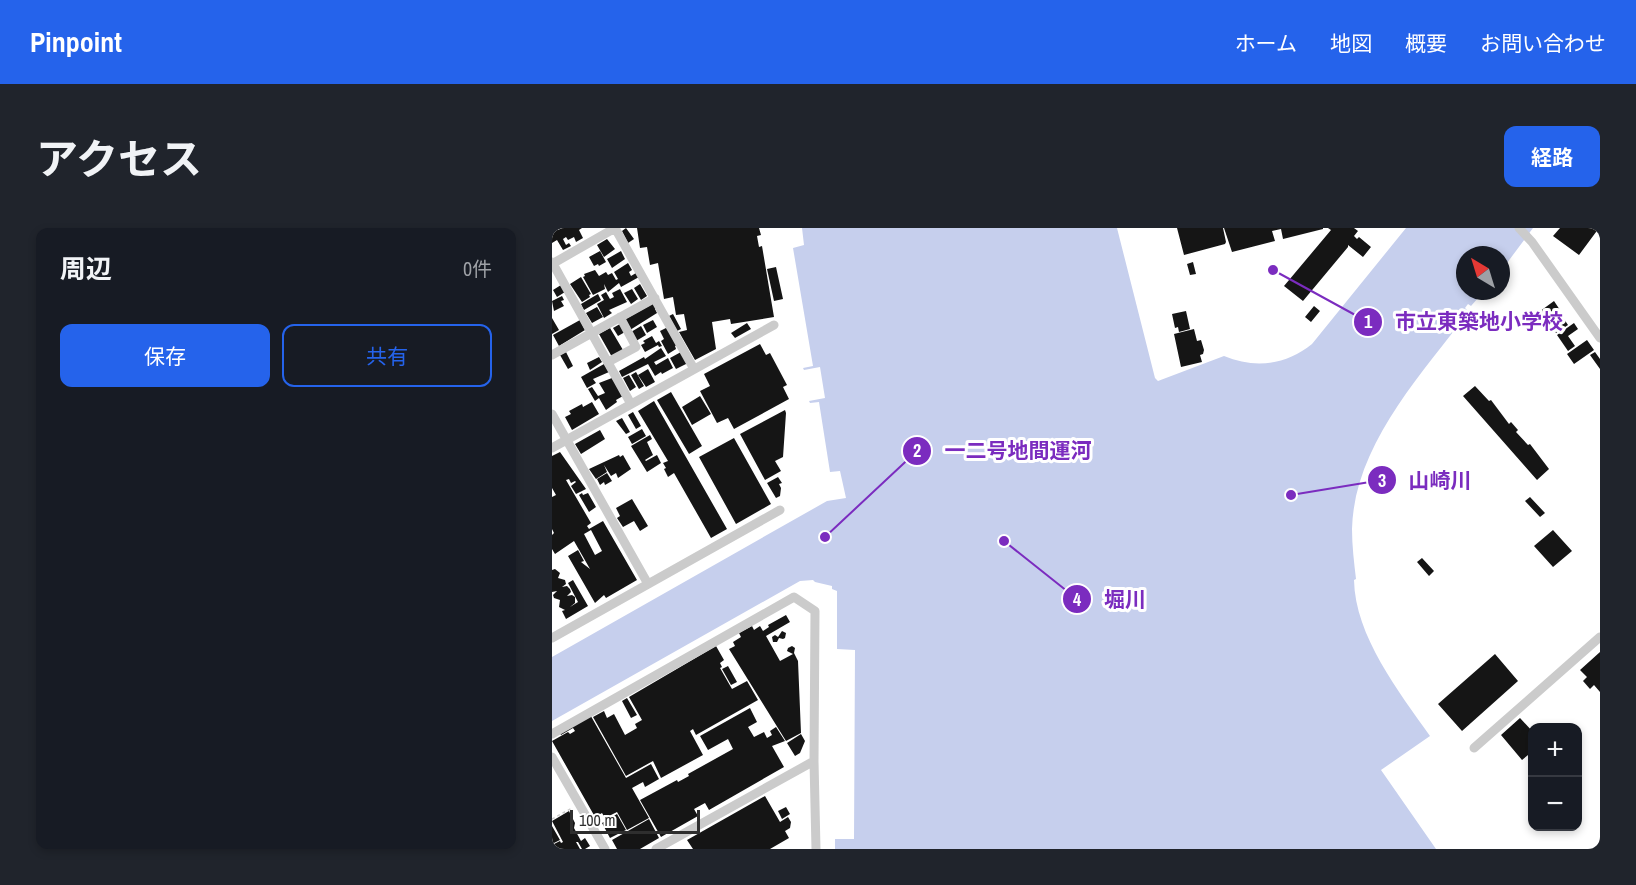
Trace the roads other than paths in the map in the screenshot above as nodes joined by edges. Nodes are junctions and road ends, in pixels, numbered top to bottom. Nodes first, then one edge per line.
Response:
1 (615, 228) edge
2 (1519, 228) edge
3 (552, 263) edge
4 (655, 298) junction
5 (620, 317) junction
6 (774, 325) dead end
7 (592, 333) junction
8 (1600, 338) edge
9 (552, 355) edge
10 (608, 362) junction
11 (694, 369) junction
12 (631, 404) junction
13 (552, 414) edge
14 (566, 440) junction
15 (552, 448) edge
16 (780, 510) dead end
17 (648, 584) junction
18 (1600, 637) edge
19 (552, 638) edge
20 (552, 734) edge
21 (1474, 748) dead end
22 (552, 757) edge
23 (814, 761) junction
24 (605, 849) edge
25 (656, 849) edge
26 (816, 849) edge

1 - 3 street
1 - 4 street
2 - 8 street
3 - 7 street
4 - 5 street
4 - 11 street
5 - 7 street
5 - 10 street
6 - 11 street
7 - 9 street
7 - 10 street
10 - 12 street
11 - 12 street
12 - 14 street
13 - 14 street
14 - 15 street
14 - 17 street
16 - 17 street
17 - 19 street
18 - 21 street
20 - 23 street
22 - 24 street
23 - 25 street
23 - 26 street

